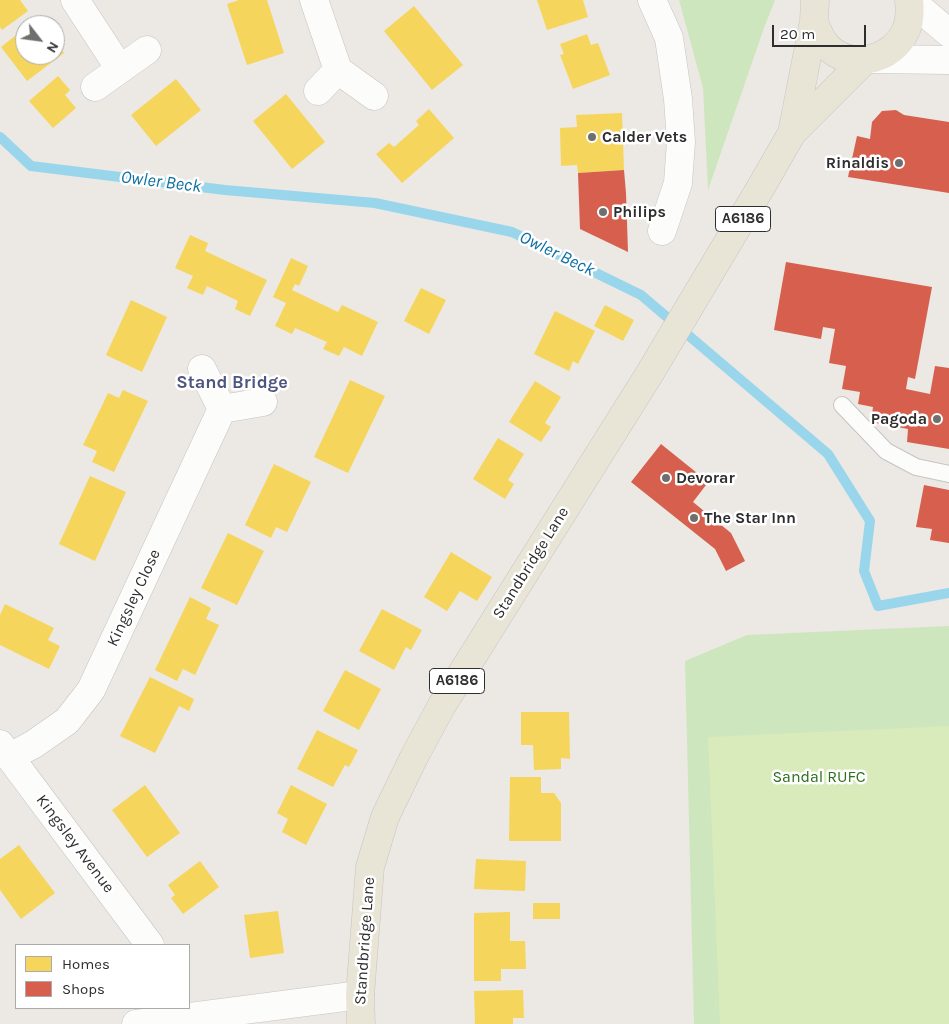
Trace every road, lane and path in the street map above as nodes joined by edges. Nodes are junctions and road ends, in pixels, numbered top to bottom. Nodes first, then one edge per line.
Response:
1 (75, 0) edge
2 (314, 0) edge
3 (652, 0) edge
4 (909, 0) edge
5 (814, 10) edge
6 (949, 33) edge
7 (147, 50) dead end
8 (869, 59) junction
9 (949, 60) edge
10 (120, 69) junction
11 (338, 70) junction
12 (95, 87) dead end
13 (318, 92) dead end
14 (374, 96) dead end
15 (792, 133) junction
16 (662, 231) dead end
17 (202, 369) dead end
18 (263, 402) dead end
19 (842, 405) dead end
20 (222, 409) junction
21 (949, 474) edge
22 (5, 750) edge
23 (149, 944) edge
24 (360, 995) junction
25 (166, 1014) edge
26 (136, 1024) edge
27 (361, 1024) edge

1 - 10 street
2 - 11 street
3 - 16 street
4 - 6 street
4 - 8 main road, Standbridge Lane
5 - 8 main road, Standbridge Lane
5 - 15 main road, Standbridge Lane / A6186
7 - 10 street
8 - 9 street
8 - 15 main road, Standbridge Lane / A6186
10 - 12 street
11 - 13 street
11 - 14 street
15 - 24 main road, Standbridge Lane / A6186
17 - 20 street
18 - 20 street
19 - 21 lane
20 - 22 street, Kingsley Close
22 - 23 street, Kingsley Avenue
24 - 25 street
24 - 27 main road, Standbridge Lane / A6186
25 - 26 street

